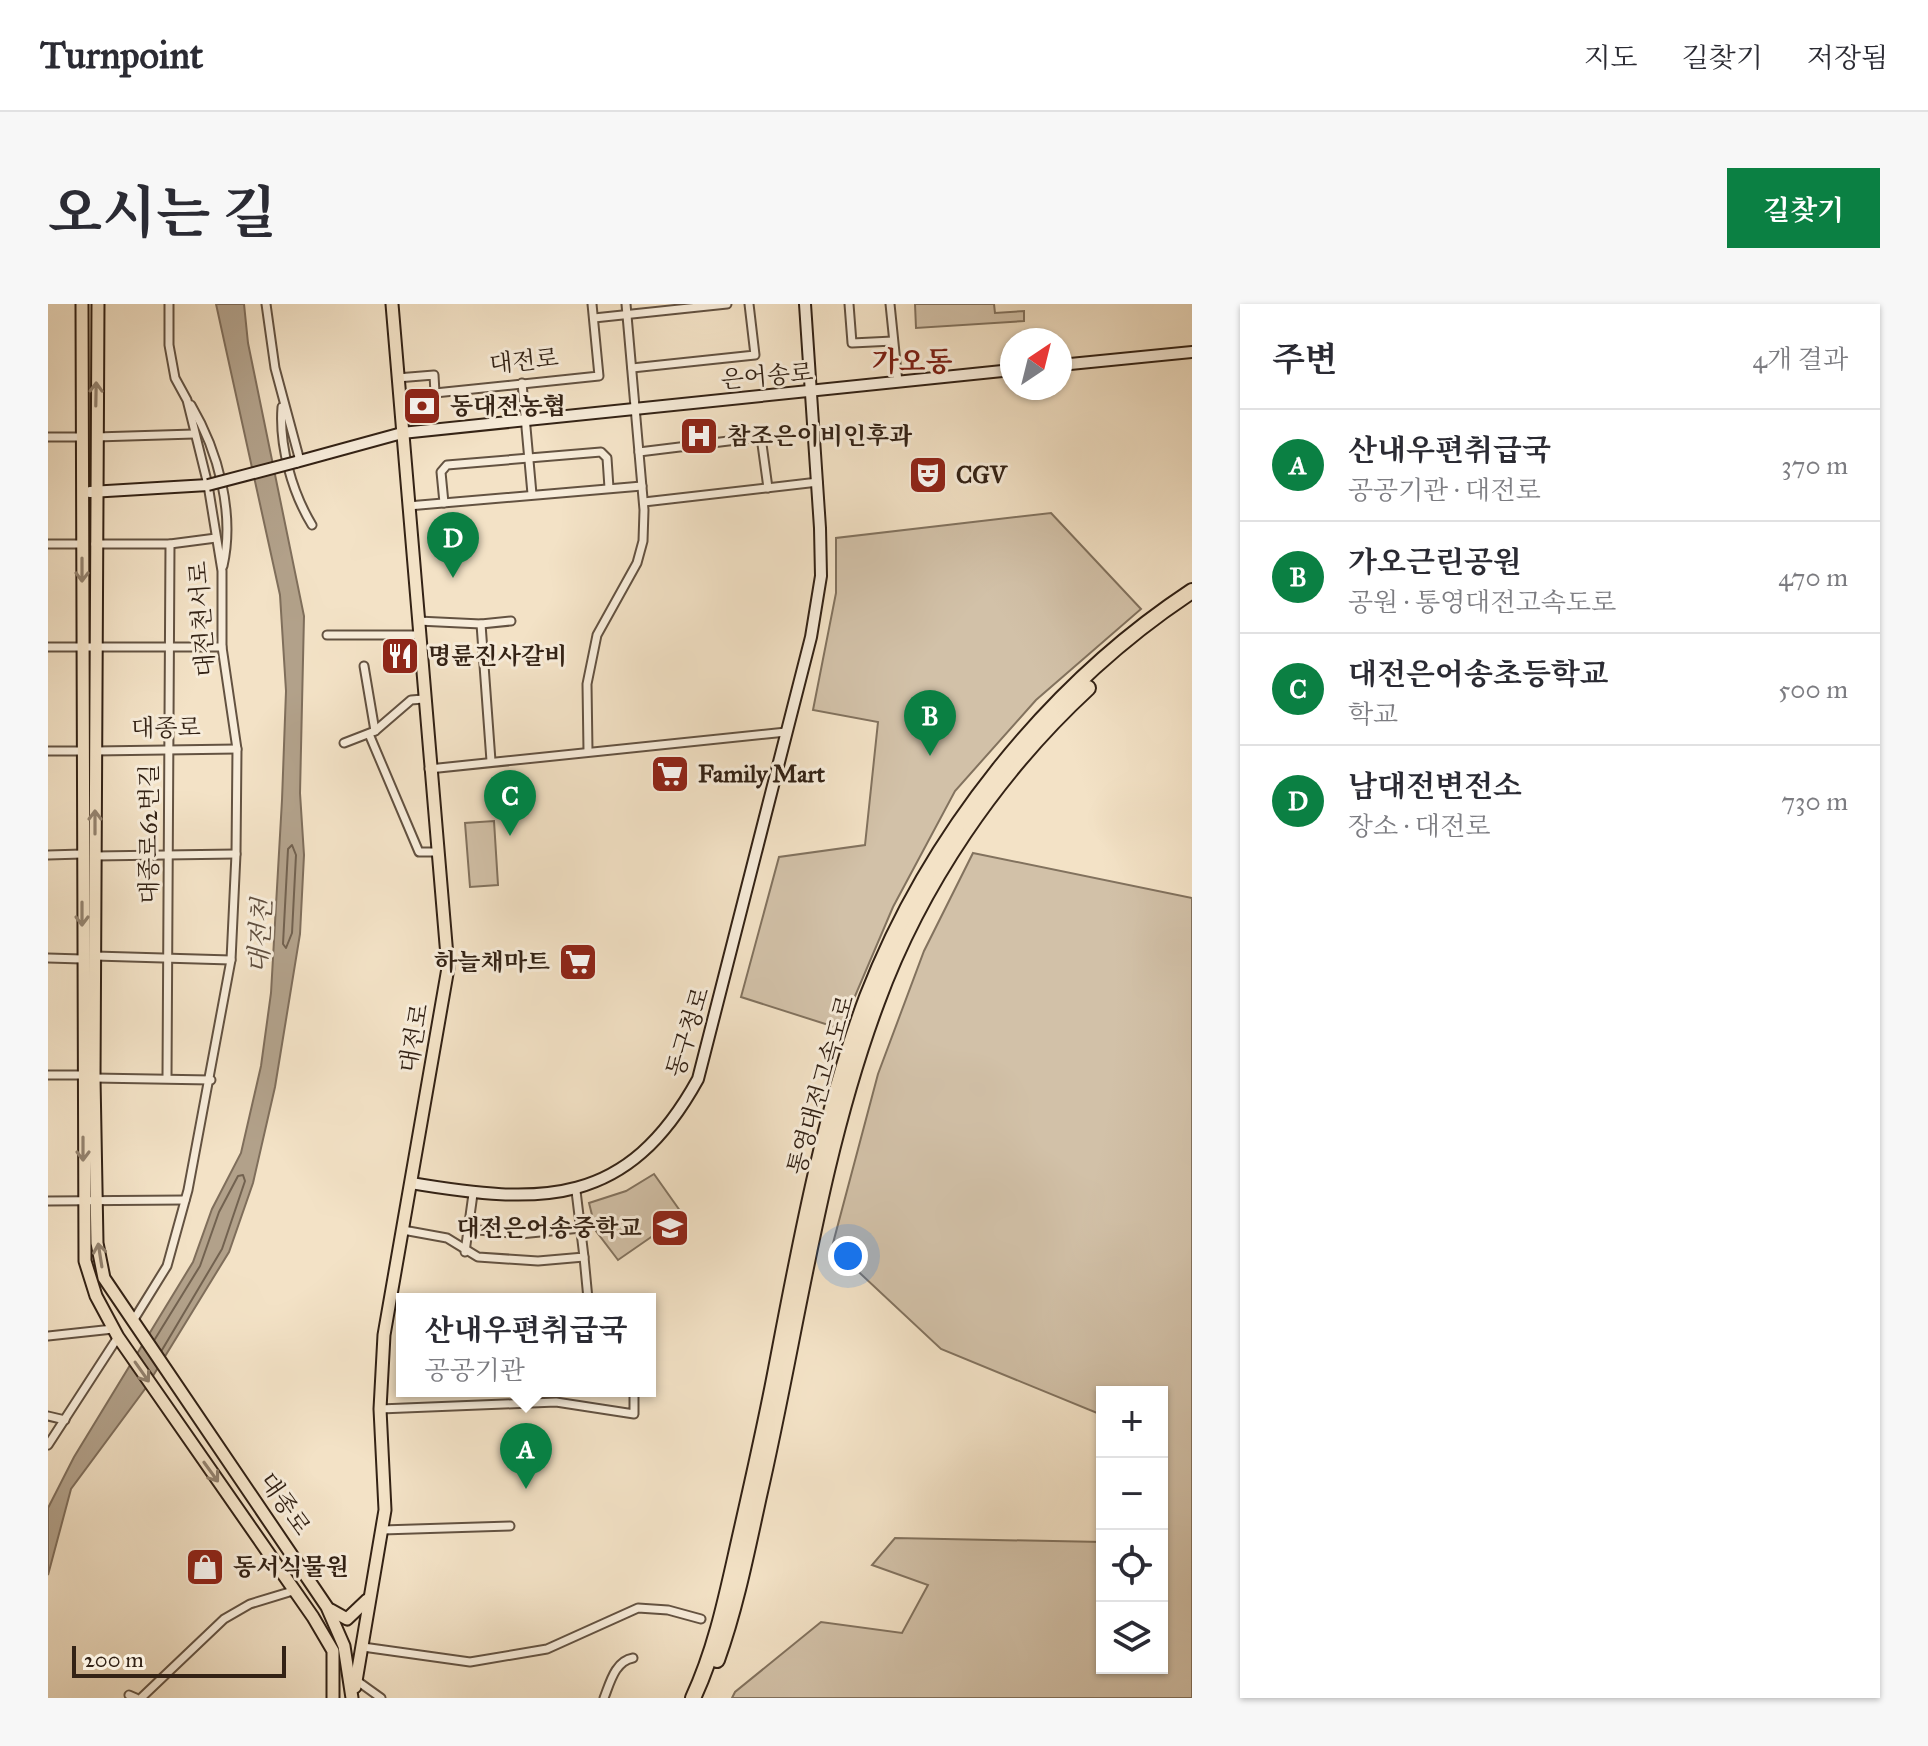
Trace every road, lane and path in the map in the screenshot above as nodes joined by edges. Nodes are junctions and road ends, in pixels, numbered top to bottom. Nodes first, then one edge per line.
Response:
1 (82, 304) edge
2 (98, 304) edge
3 (169, 304) edge
4 (266, 304) edge
5 (392, 304) edge
6 (592, 304) edge
7 (626, 304) edge
8 (727, 304) edge
9 (749, 304) edge
10 (805, 304) edge
11 (849, 304) edge
12 (890, 304) edge
13 (715, 305) edge
14 (675, 307) edge
15 (627, 315) junction
16 (594, 318) junction
17 (893, 341) junction
18 (1192, 352) edge
19 (1072, 364) edge
20 (632, 368) junction
21 (1000, 371) edge
22 (397, 378) junction
23 (898, 382) junction
24 (522, 383) junction
25 (812, 393) junction
26 (187, 400) junction
27 (282, 401) junction
28 (635, 409) junction
29 (525, 420) junction
30 (402, 433) junction
31 (194, 434) junction
32 (48, 437) edge
33 (89, 437) junction
34 (639, 452) junction
35 (528, 457) junction
36 (298, 461) junction
37 (818, 482) junction
38 (208, 485) junction
39 (642, 486) junction
40 (609, 488) junction
41 (768, 488) junction
42 (89, 492) junction
43 (532, 494) junction
44 (644, 502) junction
45 (444, 503) junction
46 (408, 506) junction
47 (312, 525) dead end
48 (216, 538) junction
49 (48, 544) edge
50 (88, 544) junction
51 (170, 544) junction
52 (222, 571) junction
53 (1192, 591) edge
54 (1192, 601) edge
55 (1164, 615) junction
56 (418, 621) junction
57 (511, 621) dead end
58 (481, 624) junction
59 (327, 635) dead end
60 (419, 635) junction
61 (82, 646) junction
62 (170, 646) junction
63 (48, 647) edge
64 (96, 647) junction
65 (222, 647) junction
66 (364, 666) dead end
67 (423, 699) junction
68 (372, 732) junction
69 (786, 732) junction
70 (344, 743) dead end
71 (237, 749) junction
72 (169, 750) junction
73 (48, 751) edge
74 (81, 751) junction
75 (95, 751) junction
76 (588, 751) junction
77 (491, 761) junction
78 (429, 769) junction
79 (437, 852) junction
80 (82, 854) junction
81 (168, 854) junction
82 (236, 854) junction
83 (48, 855) edge
84 (95, 856) junction
85 (95, 956) junction
86 (48, 958) edge
87 (169, 958) junction
88 (82, 959) junction
89 (231, 960) junction
90 (48, 1075) edge
91 (89, 1076) junction
92 (167, 1078) junction
93 (211, 1080) junction
94 (411, 1183) junction
95 (576, 1191) junction
96 (473, 1194) junction
97 (96, 1200) junction
98 (185, 1200) junction
99 (48, 1201) edge
100 (83, 1201) junction
101 (581, 1228) junction
102 (468, 1229) junction
103 (403, 1230) junction
104 (465, 1252) junction
105 (584, 1257) junction
106 (587, 1293) edge
107 (132, 1324) junction
108 (116, 1333) junction
109 (48, 1336) edge
110 (634, 1397) edge
111 (380, 1409) junction
112 (48, 1416) edge
113 (65, 1420) junction
114 (48, 1445) edge
115 (510, 1526) dead end
116 (382, 1530) junction
117 (296, 1590) junction
118 (367, 1599) junction
119 (327, 1607) junction
120 (365, 1619) junction
121 (701, 1619) dead end
122 (719, 1639) junction
123 (363, 1647) junction
124 (338, 1649) junction
125 (633, 1658) dead end
126 (356, 1680) junction
127 (353, 1696) edge
128 (136, 1697) edge
129 (333, 1698) edge
130 (381, 1698) edge
131 (604, 1698) edge
132 (693, 1698) edge
133 (703, 1698) edge

1 - 33 main road, 대종로
33 -> 2 main road, 대종로
3 - 26 street, 대전천서로
4 - 27 street
5 - 22 main road, 대전로
6 - 16 street, 대전로
7 - 15 street
8 - 13 street
9 - 20 street
10 - 25 main road, 동구청로
11 - 17 street
12 - 17 street
13 - 14 street
14 - 15 street
15 - 16 street
15 - 20 street
16 - 24 street, 대전로
17 - 23 street
18 - 19 main road
20 - 28 street
21 - 23 main road, 은어송로
22 - 24 street, 대전로
22 - 30 main road, 대전로
23 - 25 main road, 은어송로
24 - 29 street
25 - 28 main road, 은어송로
25 - 37 main road, 동구청로
26 - 31 street, 대전천서로
26 - 52 street
27 - 36 street
27 - 47 street
28 - 29 main road, 은어송로
28 - 34 street
29 - 30 main road, 은어송로
29 - 35 street
30 - 36 main road, 은어송로
30 - 46 main road, 대전로
31 - 33 street
31 - 38 street, 대전천서로
32 - 33 street
33 - 42 main road, 대종로
34 - 39 street
34 - 41 street
35 - 40 street
35 - 43 street
35 - 45 street
36 - 38 main road, 은어송로, bridge
37 - 41 street
37 - 69 main road, 동구청로
38 - 42 main road
38 - 48 street, 대전천서로
39 - 40 street
39 - 44 street
40 - 43 street
41 - 44 street
42 - 50 main road, 대종로
43 - 45 street
44 - 76 street
45 - 46 street
46 - 56 main road, 대전로
48 - 51 street
48 - 52 street, 대전천서로
49 - 50 street
50 - 51 street
50 -> 61 main road, 대종로
50 - 64 main road, 대종로
51 - 62 street, 대종로62번길
52 - 65 street, 대전천서로
53 - 55 highway, 통영대전고속도로
54 - 55 highway, 통영대전고속도로
55 - 122 highway, 통영대전고속도로
56 - 58 street
56 - 60 main road, 대전로
57 - 58 street
58 - 77 street
59 - 60 street
60 - 67 main road, 대전로
61 - 63 street
61 - 64 street
61 - 74 main road, 대종로
62 - 64 street
62 - 65 street
62 - 72 street, 대종로62번길
64 - 75 main road, 대종로
65 - 71 street, 대전천서로
66 - 68 street
67 - 68 street
67 - 78 main road, 대전로
68 - 70 street
68 - 79 street
69 - 76 street
69 - 95 main road, 동구청로
71 - 72 street, 대종로
71 - 82 street, 대전천서로
72 - 75 street, 대종로
72 - 81 street, 대종로62번길
73 - 74 street
74 - 80 main road, 대종로
84 -> 75 main road, 대종로
76 - 77 street
77 - 78 street
78 - 79 main road, 대전로
79 - 94 main road, 대전로
80 - 83 street
80 -> 88 main road, 대종로
81 - 82 street
81 - 84 street
81 - 87 street, 대종로62번길
82 - 89 street, 대전천서로
84 - 85 main road, 대종로
85 - 87 street
85 - 91 main road, 대종로
86 - 88 street
87 - 89 street
87 - 92 street, 대종로62번길
88 - 91 main road, 대종로
89 - 93 street, 대전천서로
90 - 91 street
91 - 92 street
91 - 97 main road, 대종로
91 -> 100 main road, 대종로
92 - 93 street
93 - 98 street, 대전천서로
94 - 96 main road, 동구청로
94 - 103 main road, 대전로
95 - 96 main road, 동구청로
95 - 101 street
96 - 102 street
97 - 98 street
97 - 100 street
107 -> 97 main road, 대종로
98 - 107 street, 대전천서로
99 - 100 street
100 - 108 main road, 대종로
101 - 102 street
101 - 105 street
102 - 104 street
103 - 104 street
103 - 111 main road, 대전로
104 - 105 street
105 - 106 street
107 - 119 main road, 대종로
108 - 109 street
108 - 113 street
108 -> 117 main road, 대종로
110 - 111 street
111 - 116 main road, 대전로
112 - 113 street
113 - 114 street
115 - 116 street
116 - 118 main road, 대전로
117 - 124 main road, 대종로
117 - 128 street
118 - 119 main road
118 - 120 main road, 대전로
119 - 124 main road, 대종로
120 - 123 main road, 대전로
120 - 124 main road
121 - 123 street
122 - 132 highway, 통영대전고속도로
122 - 133 highway, 통영대전고속도로
123 - 126 main road, 대전로
124 - 127 main road
124 - 129 main road
125 - 131 street
126 - 127 main road, 대전로
126 - 130 street

